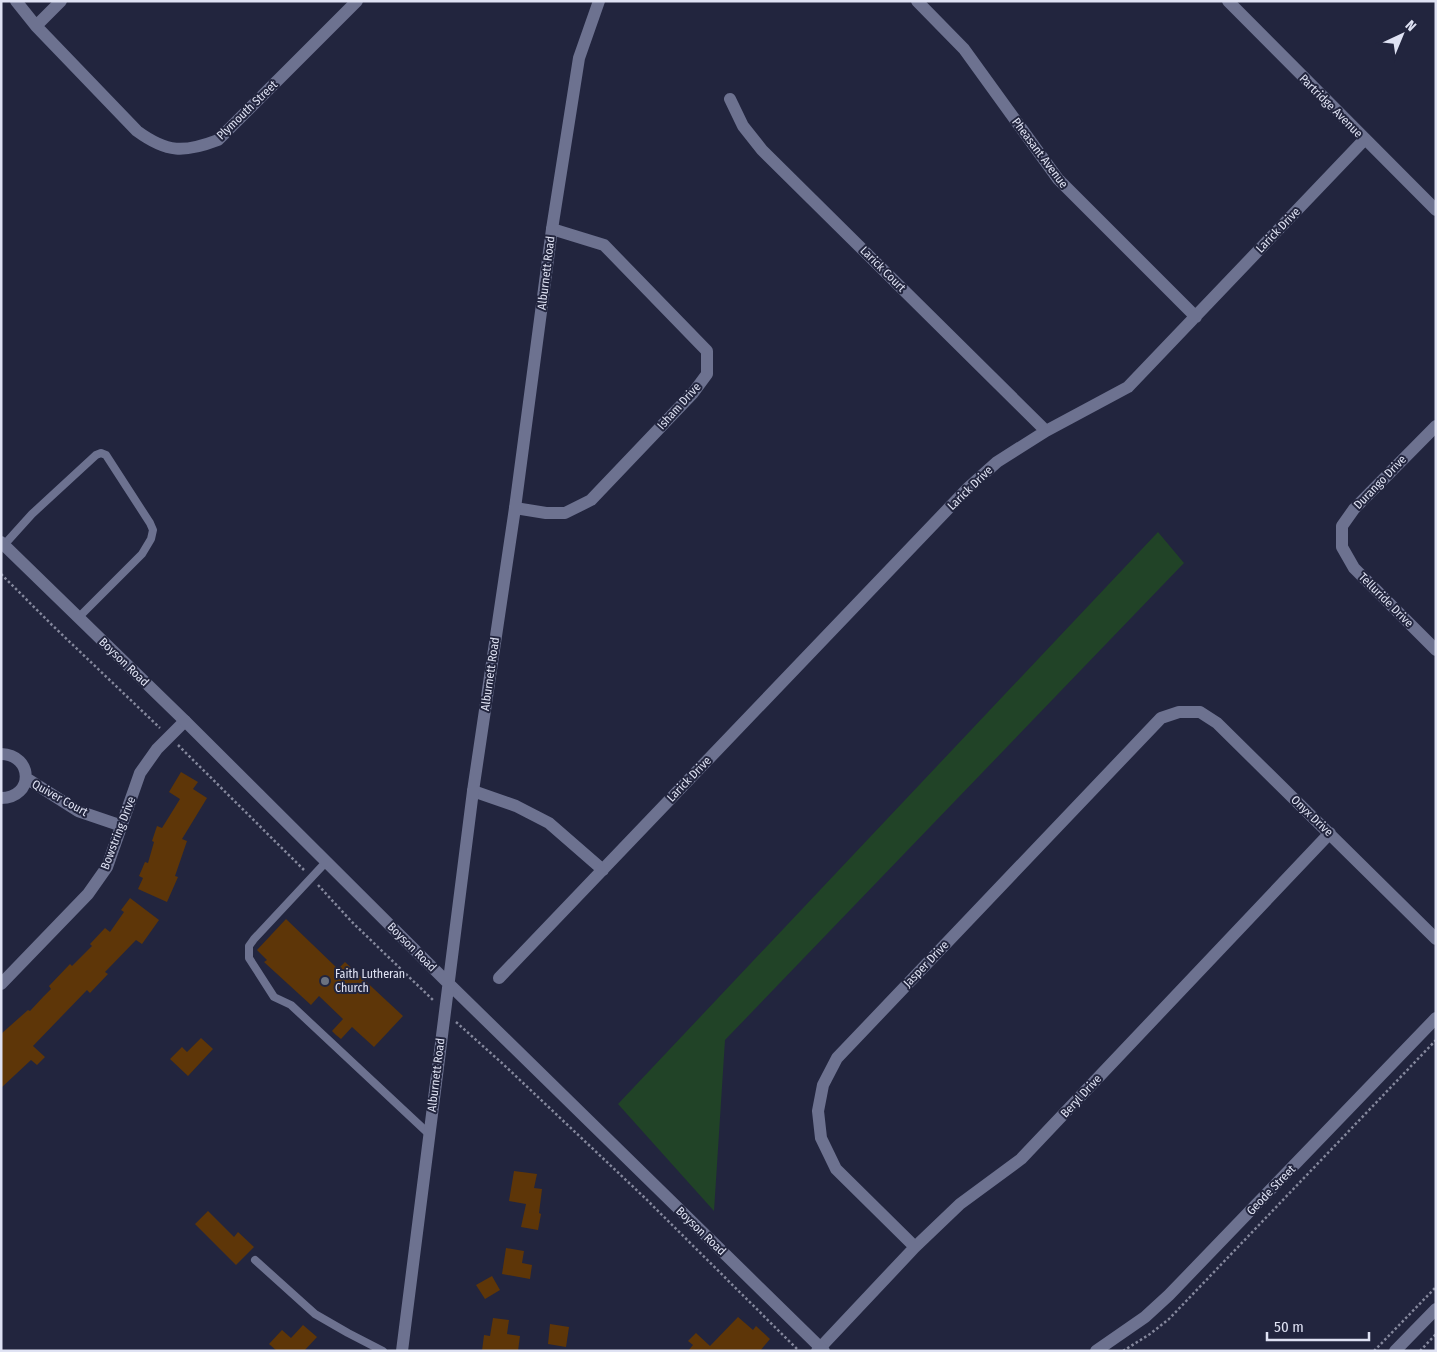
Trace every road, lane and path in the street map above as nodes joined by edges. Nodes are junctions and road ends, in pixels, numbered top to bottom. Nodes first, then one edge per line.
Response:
1 (16, 1) edge
2 (61, 1) edge
3 (357, 1) edge
4 (599, 1) edge
5 (917, 1) edge
6 (1228, 1) edge
7 (36, 26) junction
8 (730, 99) dead end
9 (1364, 140) junction
10 (1436, 210) edge
11 (552, 229) junction
12 (1196, 317) junction
13 (1436, 426) edge
14 (1046, 431) junction
15 (515, 508) junction
16 (2, 545) edge
17 (1342, 547) joint
18 (1, 574) edge
19 (78, 617) junction
20 (1436, 650) edge
21 (1179, 712) joint
22 (185, 721) junction
23 (163, 730) dead end
24 (1, 754) edge
25 (26, 778) junction
26 (473, 791) junction
27 (1, 798) edge
28 (122, 826) junction
29 (1330, 833) junction
30 (326, 862) junction
31 (603, 870) junction
32 (1436, 939) edge
33 (499, 978) dead end
34 (448, 983) junction
35 (1, 984) edge
36 (1436, 1018) edge
37 (471, 1036) dead end
38 (1436, 1040) edge
39 (429, 1134) junction
40 (916, 1247) junction
41 (255, 1260) dead end
42 (1436, 1287) edge
43 (1436, 1309) edge
44 (1436, 1334) edge
45 (797, 1350) edge
46 (821, 1350) edge
47 (382, 1351) edge
48 (402, 1351) edge
49 (1096, 1351) edge
50 (1123, 1351) edge
51 (1374, 1351) edge
52 (1395, 1351) edge
53 (1420, 1351) edge

1 - 7 street, Plymouth Street
2 - 7 street
3 - 7 street, Plymouth Street
4 - 11 street, Alburnett Road
5 - 12 street, Pheasant Avenue
6 - 9 street, Partridge Avenue
8 - 14 street, Larick Court
9 - 10 street, Partridge Avenue
9 - 12 street, Larick Drive
11 - 15 street, Alburnett Road
11 - 15 street, Isham Drive
12 - 14 street, Larick Drive
13 - 17 street, Durango Drive
14 - 31 street, Larick Drive
15 - 26 street, Alburnett Road
16 - 19 street, Boyson Road
16 - 19 lane
17 - 20 street, Telluride Drive
18 - 23 path
19 - 22 street, Boyson Road
21 - 29 street, Onyx Drive
21 - 40 street, Jasper Drive
22 - 28 street, Bowstring Drive
22 - 30 street, Boyson Road
24 - 25 street, Quiver Court
25 - 27 street, Quiver Court
25 - 28 street, Quiver Court
26 - 31 street
26 - 34 street, Alburnett Road
28 - 35 street, Bowstring Drive
29 - 32 street, Onyx Drive
29 - 40 street, Beryl Drive
30 - 34 street, Boyson Road
30 - 39 lane
31 - 33 street, Larick Drive
34 - 39 street, Alburnett Road
34 - 46 street, Boyson Road
36 - 49 street, Geode Street
37 - 45 path
38 - 50 path
39 - 48 street, Alburnett Road
40 - 46 street, Beryl Drive
41 - 47 lane
42 - 51 path
43 - 52 street
44 - 53 path

